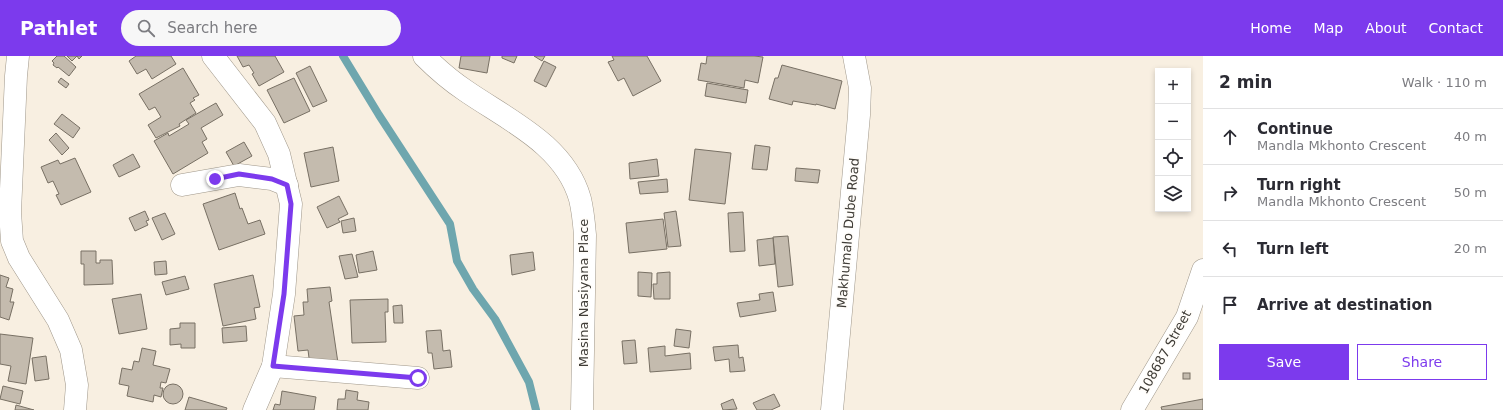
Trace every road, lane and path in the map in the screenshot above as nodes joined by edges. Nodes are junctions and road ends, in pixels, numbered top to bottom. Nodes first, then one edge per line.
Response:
1 (18, 56) edge
2 (212, 56) edge
3 (424, 56) edge
4 (854, 56) edge
5 (182, 185) dead end
6 (287, 185) junction
7 (1203, 270) edge
8 (273, 366) junction
9 (418, 378) dead end
10 (75, 410) edge
11 (254, 410) edge
12 (582, 410) edge
13 (832, 410) edge
14 (1132, 410) edge

1 - 10 street
2 - 6 street
3 - 12 street, Masina Nasiyana Place
4 - 13 street, Makhumalo Dube Road
5 - 6 street
6 - 8 street
7 - 14 street, 108687 Street
8 - 9 street
8 - 11 street

